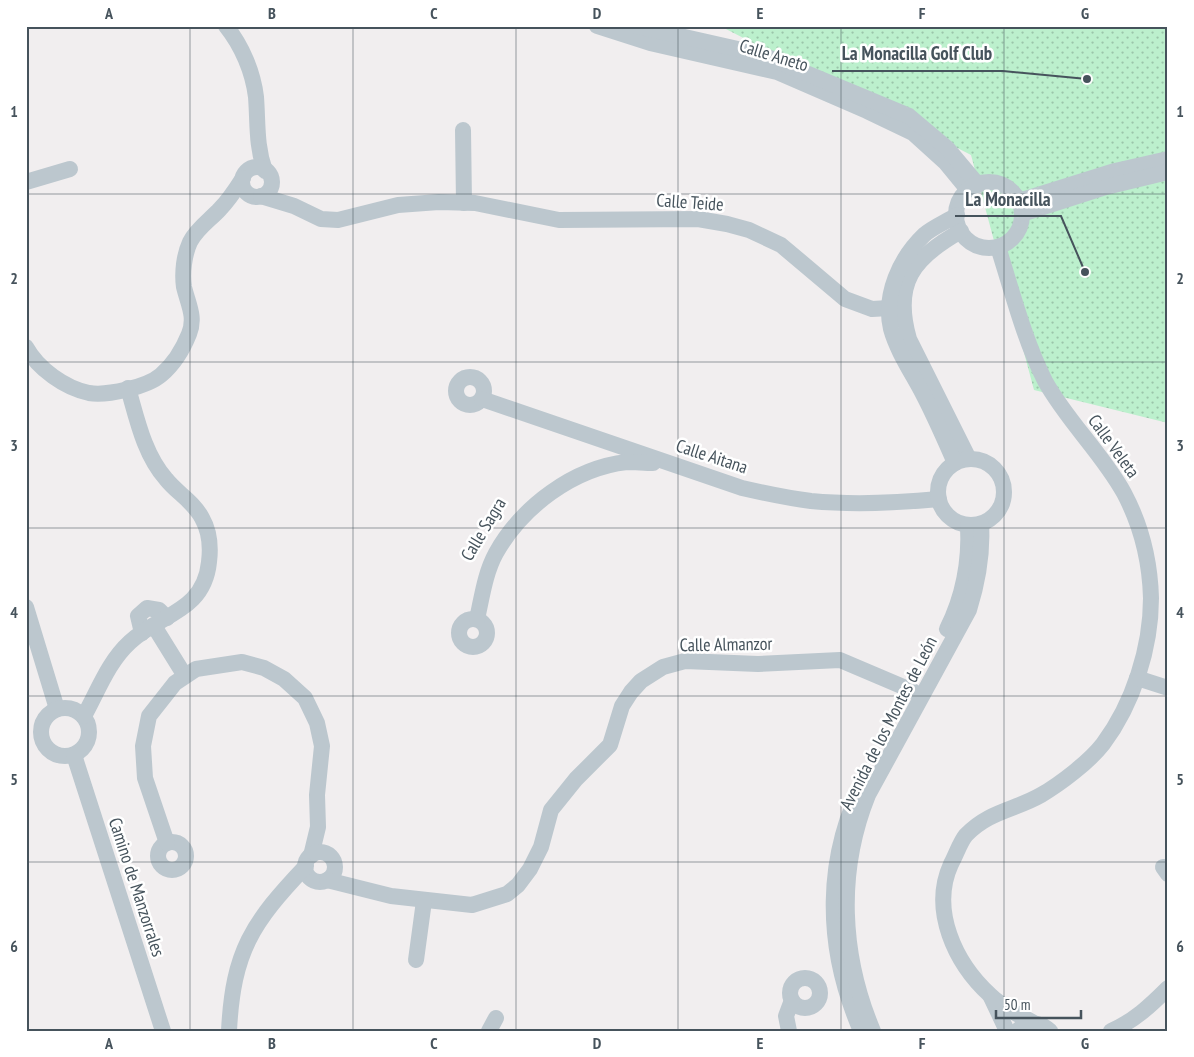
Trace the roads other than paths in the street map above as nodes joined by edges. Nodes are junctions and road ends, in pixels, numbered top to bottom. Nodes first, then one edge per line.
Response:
1 (226, 26) edge
2 (597, 26) edge
3 (636, 26) edge
4 (256, 128) junction
5 (463, 130) dead end
6 (1168, 159) edge
7 (70, 169) dead end
8 (1168, 172) edge
9 (245, 175) junction
10 (268, 176) junction
11 (26, 182) edge
12 (973, 188) junction
13 (259, 197) junction
14 (464, 202) junction
15 (294, 206) junction
16 (1021, 207) junction
17 (221, 209) junction
18 (959, 223) junction
19 (998, 247) junction
20 (889, 308) junction
21 (26, 347) edge
22 (128, 388) junction
23 (483, 396) dead end
24 (638, 449) junction
25 (612, 451) junction
26 (962, 461) junction
27 (671, 464) junction
28 (939, 494) junction
29 (974, 524) junction
30 (26, 607) edge
31 (474, 619) dead end
32 (154, 626) junction
33 (185, 676) junction
34 (1137, 678) junction
35 (1168, 688) edge
36 (913, 691) junction
37 (57, 709) junction
38 (84, 716) junction
39 (74, 756) junction
40 (318, 828) junction
41 (168, 842) dead end
42 (308, 861) junction
43 (327, 871) junction
44 (276, 898) junction
45 (424, 901) junction
46 (416, 960) dead end
47 (1168, 988) edge
48 (992, 997) junction
49 (792, 1000) dead end
50 (1034, 1023) junction
51 (1051, 1030) edge
52 (163, 1031) edge
53 (230, 1031) edge
54 (789, 1031) edge
55 (861, 1031) edge
56 (873, 1031) edge
57 (1007, 1031) edge
58 (1017, 1031) edge
59 (1111, 1031) edge

1 - 4 street, Calle Teide
2 - 12 street, Calle Aneto
3 - 12 street, Calle Aneto
4 - 9 street, Calle Teide
4 - 10 street, Calle Teide
5 - 14 street
6 - 16 street
7 - 11 street
8 - 16 street
9 - 10 street
9 - 13 street
9 - 17 street
10 - 13 street
10 - 15 street, Calle Teide
12 - 16 street
12 - 18 street
13 - 15 street, Calle Teide
13 - 17 street
14 - 15 street, Calle Teide
14 - 20 street, Calle Teide
16 - 19 street
17 - 22 street
18 - 19 street
18 - 20 street
18 - 26 street
19 - 34 street, Calle Veleta
20 - 26 street
21 - 22 street
22 - 32 street
23 - 25 street, Calle Aitana
24 - 25 street, Calle Aitana
24 - 27 street, Calle Aitana
24 - 28 street, Calle Aitana
25 - 27 street, Calle Sagra
25 - 31 street, Calle Sagra
26 - 28 street
26 - 29 street
27 - 28 street, Calle Aitana
28 - 29 street
29 - 36 street, Avenida de los Montes de León
29 - 56 street, Avenida de los Montes de León
30 - 37 street
32 - 33 street
32 - 38 street
33 - 40 street
33 - 41 street
34 - 35 street
34 - 48 street, Calle Veleta
36 - 45 street, Calle Almanzor
36 - 55 street, Avenida de los Montes de León
37 - 38 street
37 - 39 street
38 - 39 street
39 - 52 street, Camino de Manzorrales
40 - 42 street
40 - 43 street
42 - 43 street, Calle Almanzor
42 - 43 street
42 - 44 street
43 - 44 street
43 - 45 street, Calle Almanzor
44 - 53 street
45 - 46 street
47 - 59 street
48 - 50 street, Calle Veleta
48 - 57 street, Calle Veleta
49 - 54 street
50 - 51 street, Calle Veleta
50 - 58 street

